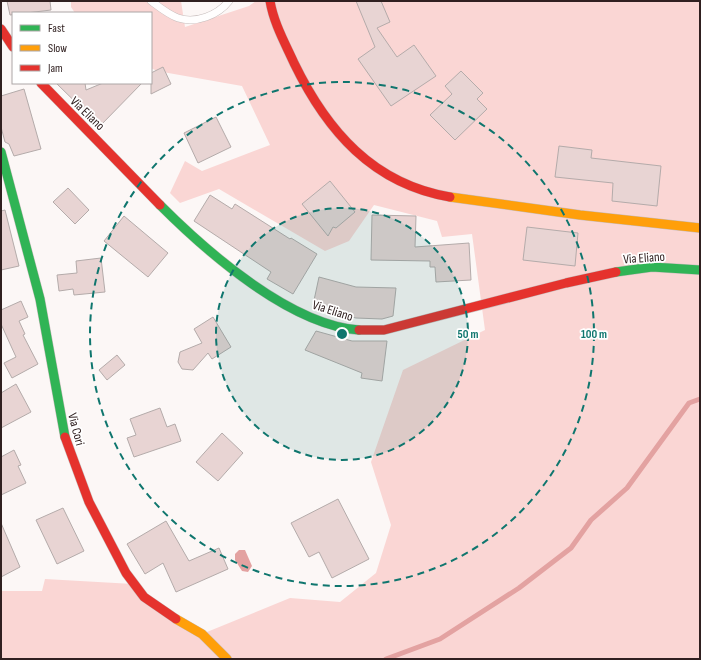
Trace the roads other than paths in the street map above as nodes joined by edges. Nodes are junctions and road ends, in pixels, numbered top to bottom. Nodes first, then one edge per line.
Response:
1 (151, 1) edge
2 (229, 1) edge
3 (270, 1) edge
4 (1, 29) edge
5 (12, 46) edge
6 (42, 84) edge
7 (1, 152) edge
8 (700, 228) edge
9 (700, 270) edge
10 (226, 659) edge

1 - 2 lane
3 - 8 street
4 - 5 street
6 - 9 street, Via Eliano
7 - 10 street, Via Cori

